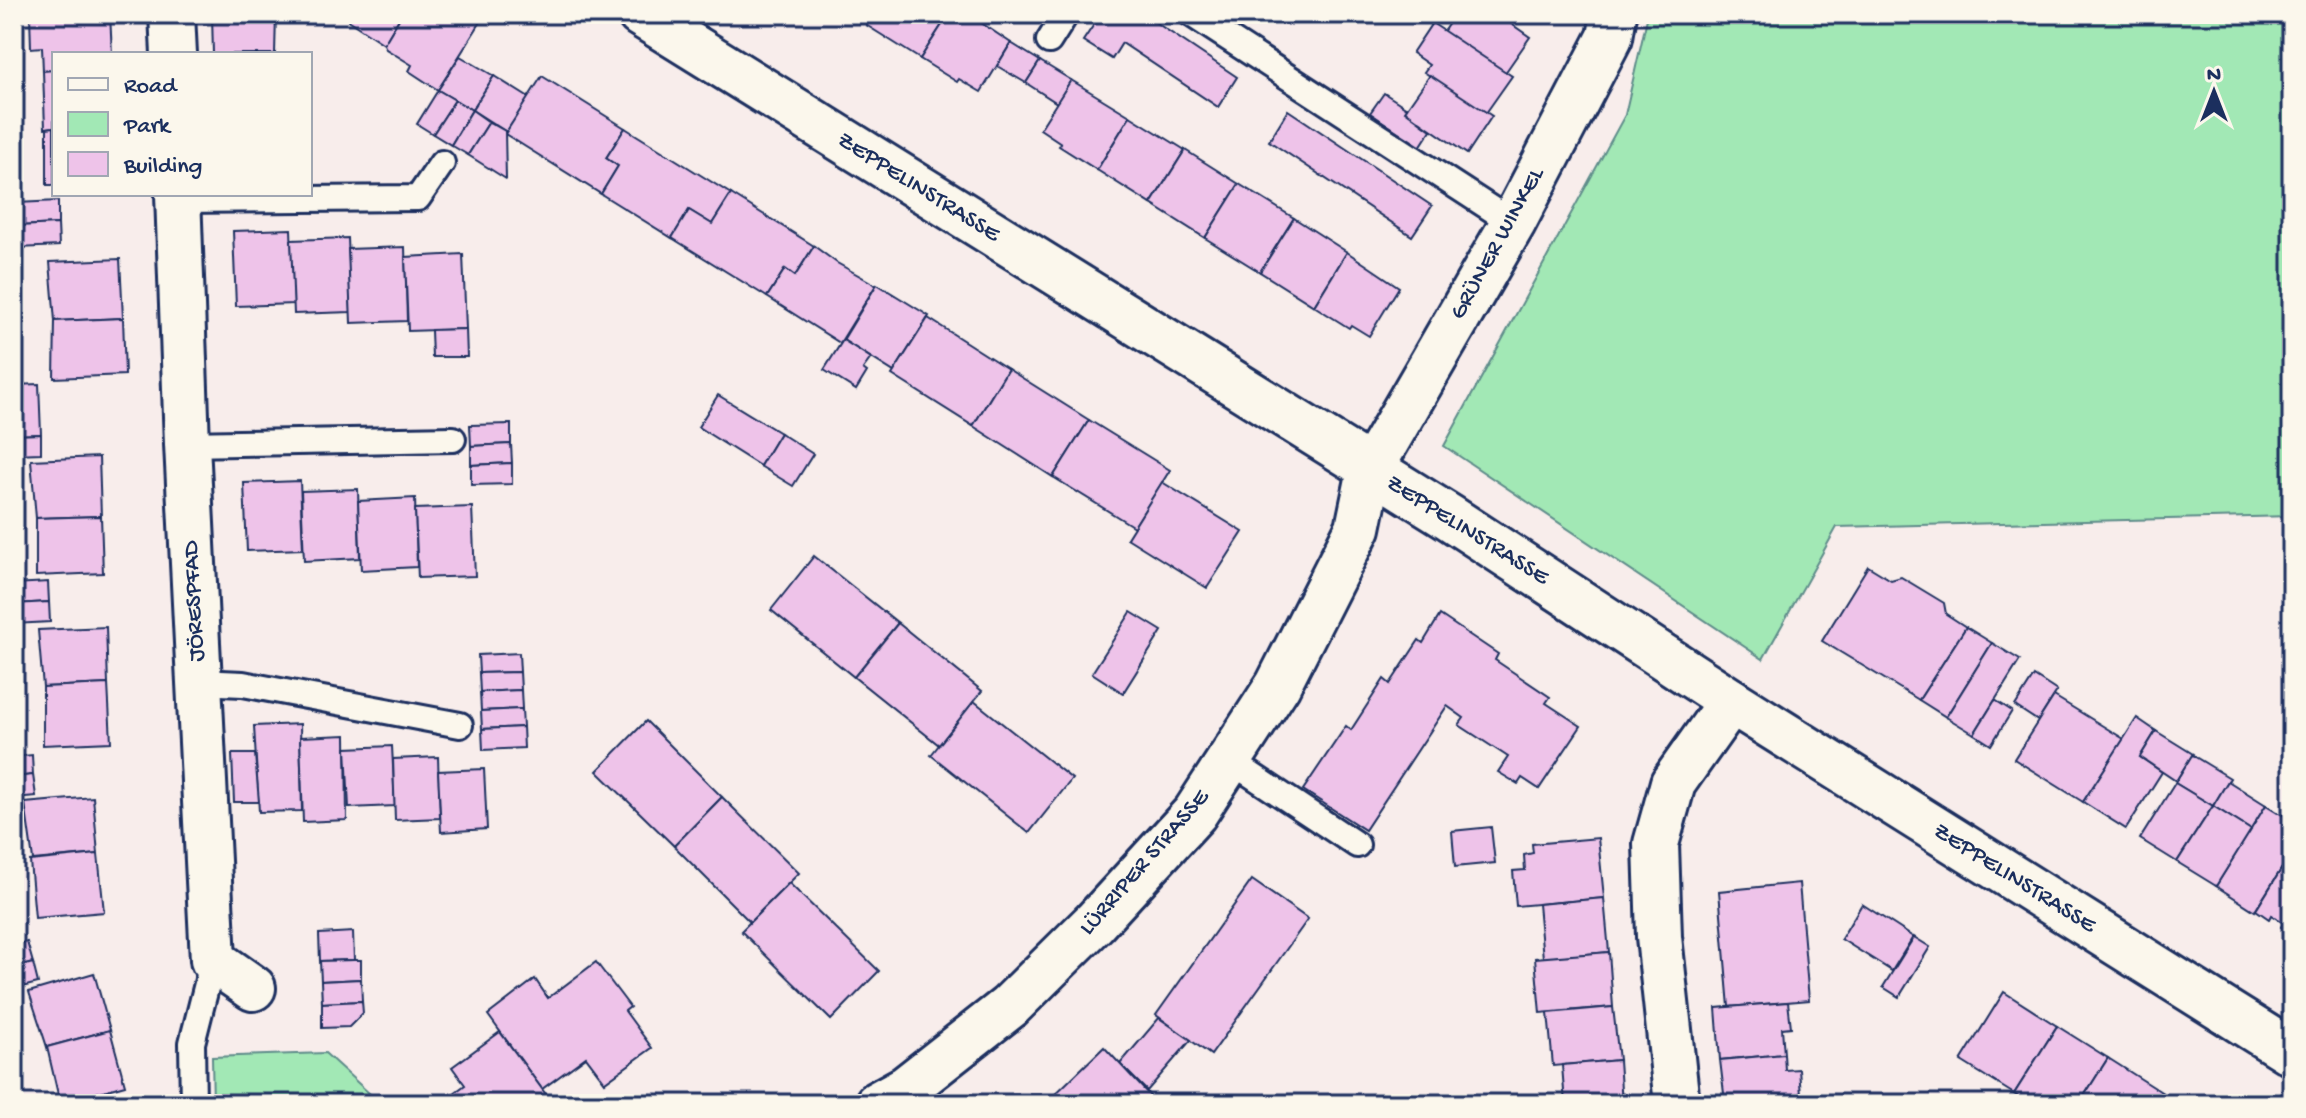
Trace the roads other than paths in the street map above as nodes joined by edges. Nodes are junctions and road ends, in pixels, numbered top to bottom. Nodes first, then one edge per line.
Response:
1 (172, 14) edge
2 (640, 14) edge
3 (1066, 14) edge
4 (1191, 14) edge
5 (1614, 14) edge
6 (1049, 41) dead end
7 (174, 52) edge
8 (442, 163) dead end
9 (178, 197) edge
10 (1513, 223) junction
11 (453, 439) dead end
12 (187, 444) junction
13 (1370, 470) junction
14 (199, 682) junction
15 (1731, 701) junction
16 (460, 725) dead end
17 (1229, 760) junction
18 (1357, 845) dead end
19 (213, 960) junction
20 (253, 988) dead end
21 (2292, 1053) edge
22 (193, 1104) edge
23 (877, 1104) edge
24 (1677, 1104) edge

1 - 7 street
2 - 13 street, ZEPPELINSTRASSE
3 - 6 lane
4 - 10 lane
5 - 10 street, GRÜNER WINKEL
8 - 9 lane
9 - 12 street, JÖRESPFAD
10 - 13 street, GRÜNER WINKEL
11 - 12 lane
12 - 14 street, JÖRESPFAD
13 - 15 street, ZEPPELINSTRASSE
13 - 17 street, LÜRRIPER STRASSE
14 - 16 lane
14 - 19 street, JÖRESPFAD
15 - 21 street, ZEPPELINSTRASSE
15 - 24 street
17 - 18 lane
17 - 23 street, LÜRRIPER STRASSE
19 - 20 street
19 - 22 lane

